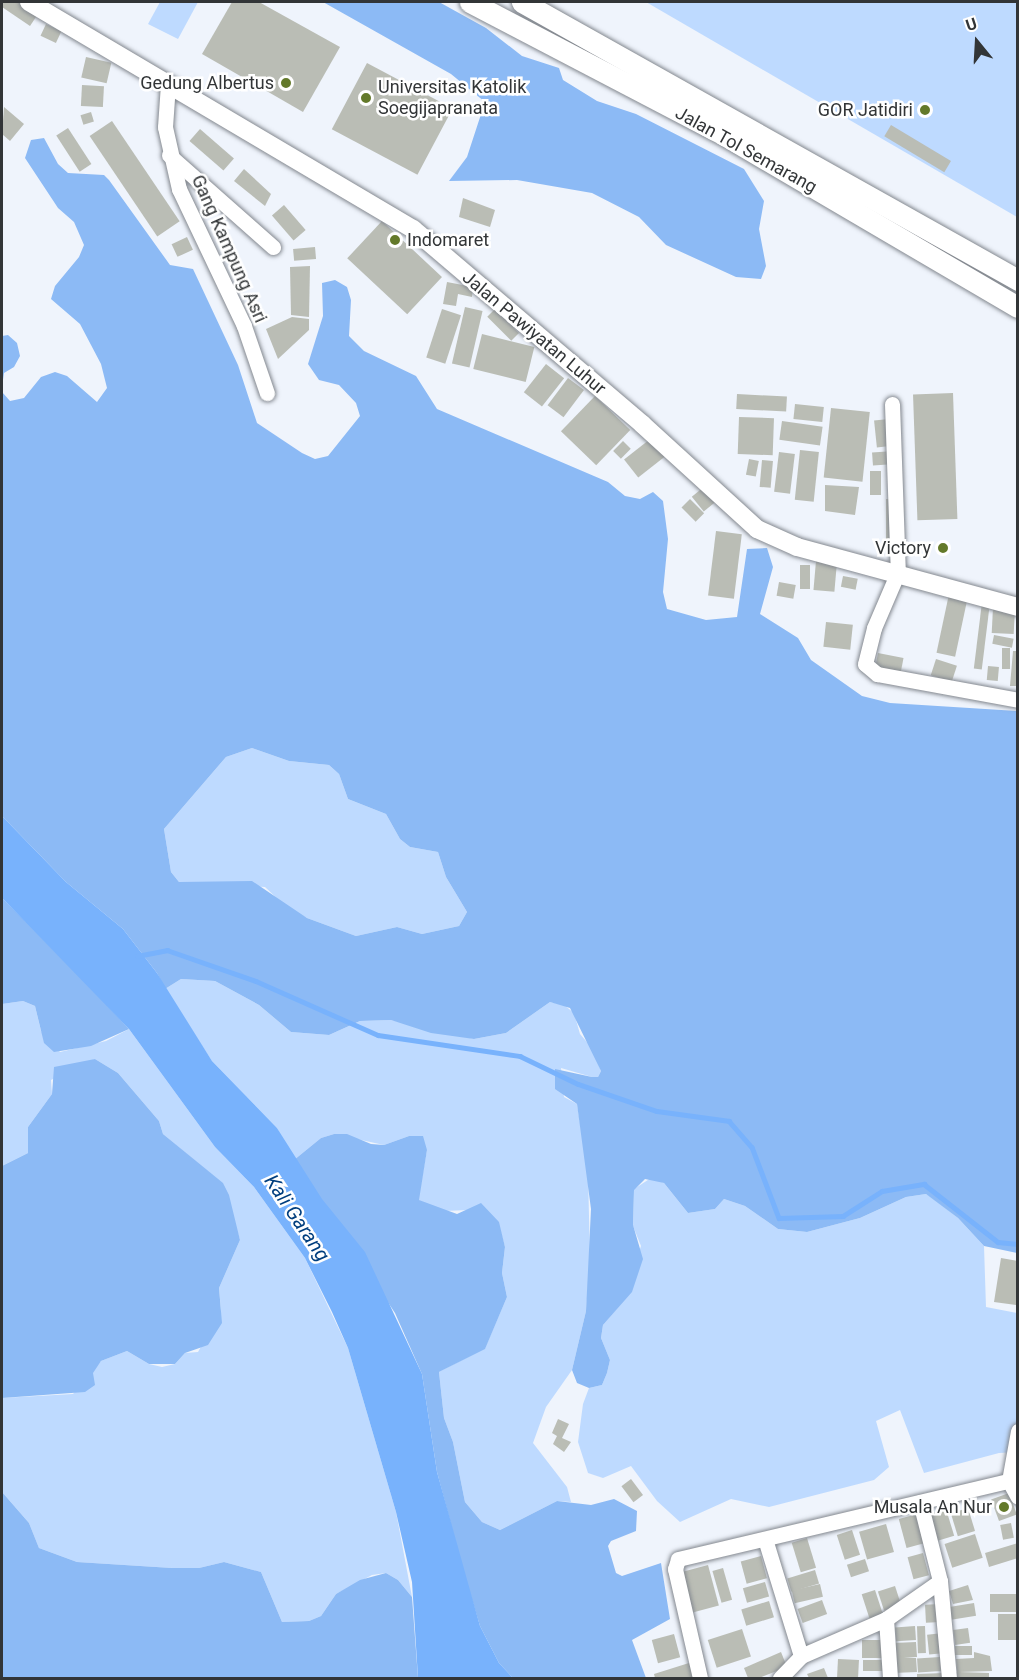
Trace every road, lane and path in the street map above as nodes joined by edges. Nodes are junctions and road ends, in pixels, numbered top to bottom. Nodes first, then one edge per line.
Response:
1 (29, 2) edge
2 (470, 2) edge
3 (522, 2) edge
4 (168, 84) junction
5 (169, 155) junction
6 (273, 247) dead end
7 (1017, 280) edge
8 (1017, 308) edge
9 (267, 393) dead end
10 (892, 404) dead end
11 (898, 572) junction
12 (1017, 607) edge
13 (1017, 700) edge
14 (1017, 1431) edge
15 (1009, 1481) junction
16 (1017, 1497) edge
17 (920, 1502) junction
18 (765, 1539) junction
19 (940, 1581) junction
20 (886, 1619) junction
21 (801, 1656) junction
22 (700, 1678) edge
23 (780, 1678) edge
24 (890, 1678) edge
25 (949, 1678) edge

1 - 4 main road, Jalan Pawiyatan Luhur
2 - 8 highway, Jalan Tol Semarang
3 - 7 highway, Jalan Tol Semarang
4 - 5 street, Gang Kampung Asri
4 - 11 main road, Jalan Pawiyatan Luhur
5 - 6 street
5 - 9 street, Gang Kampung Asri
10 - 11 street
11 - 12 main road, Jalan Pawiyatan Luhur
11 - 13 street
14 - 15 street
15 - 16 street
15 - 17 street
17 - 18 street
17 - 19 street
18 - 21 street
18 - 22 street
19 - 20 street
19 - 25 street
20 - 21 street
20 - 24 street
21 - 23 street

